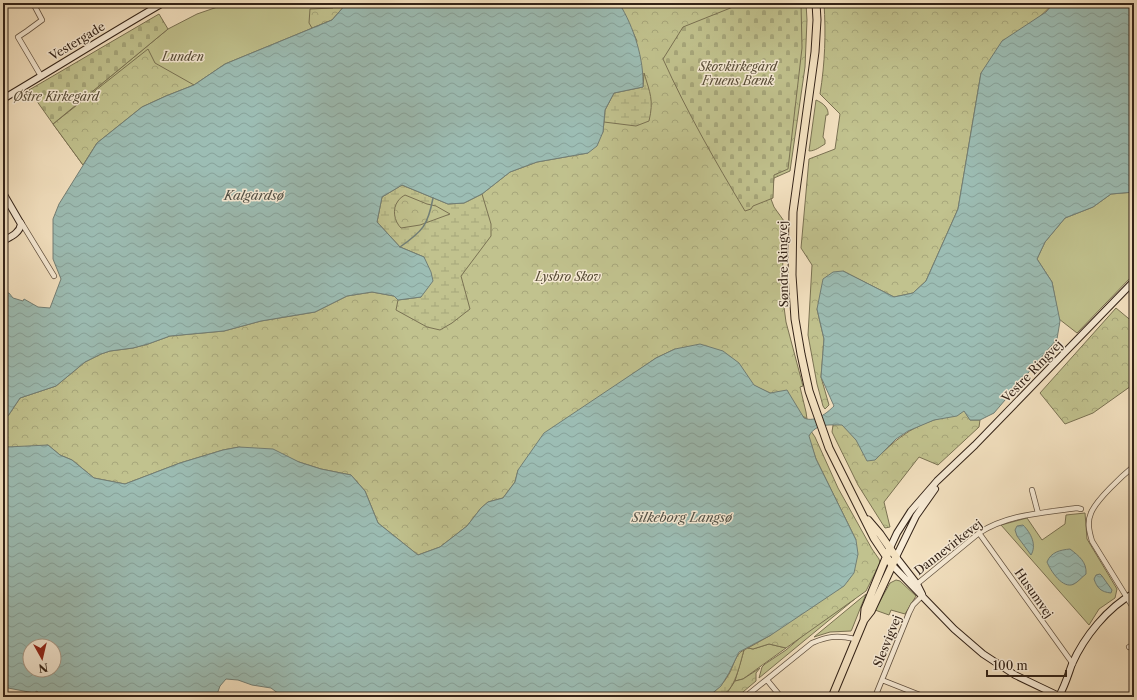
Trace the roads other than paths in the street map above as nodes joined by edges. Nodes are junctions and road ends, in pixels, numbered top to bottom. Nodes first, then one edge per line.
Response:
1 (33, 3) edge
2 (816, 3) edge
3 (160, 4) edge
4 (42, 76) junction
5 (3, 99) edge
6 (3, 192) edge
7 (21, 222) junction
8 (3, 241) edge
9 (54, 276) dead end
10 (1134, 281) edge
11 (1134, 466) edge
12 (944, 476) junction
13 (1032, 490) dead end
14 (1080, 509) dead end
15 (1038, 513) junction
16 (980, 533) junction
17 (891, 557) junction
18 (917, 584) junction
19 (1134, 593) edge
20 (923, 596) junction
21 (1127, 598) junction
22 (1134, 609) edge
23 (864, 620) junction
24 (855, 640) junction
25 (1134, 644) edge
26 (1129, 647) dead end
27 (1073, 664) junction
28 (767, 680) junction
29 (882, 680) junction
30 (1060, 696) edge
31 (745, 697) edge
32 (781, 697) edge
33 (832, 697) edge
34 (875, 697) edge
35 (925, 697) edge
36 (1067, 697) edge

1 - 4 street
2 - 17 main road, Søndre Ringvej
3 - 4 street, Vestergade
4 - 5 street, Vestergade
6 - 7 street
7 - 8 street
7 - 9 street
10 - 12 street, Vestre Ringvej
11 - 21 street
12 - 17 street, Vestre Ringvej
12 - 17 street, Vestre Ringvej
13 - 15 street
14 - 15 street, Dannevirkevej
15 - 16 street, Dannevirkevej
16 - 18 street, Dannevirkevej
16 - 27 street, Husumvej
17 - 18 street
17 - 20 street
17 - 23 main road
17 - 23 main road
18 - 20 street
19 - 21 street
20 - 29 street, Slesvigvej
20 - 30 street
21 - 22 street
21 - 27 street
23 - 24 main road
24 - 28 street
24 - 33 main road
25 - 26 street
27 - 30 street
28 - 31 street
28 - 32 street
29 - 34 street, Slesvigvej
29 - 35 street
30 - 36 street

